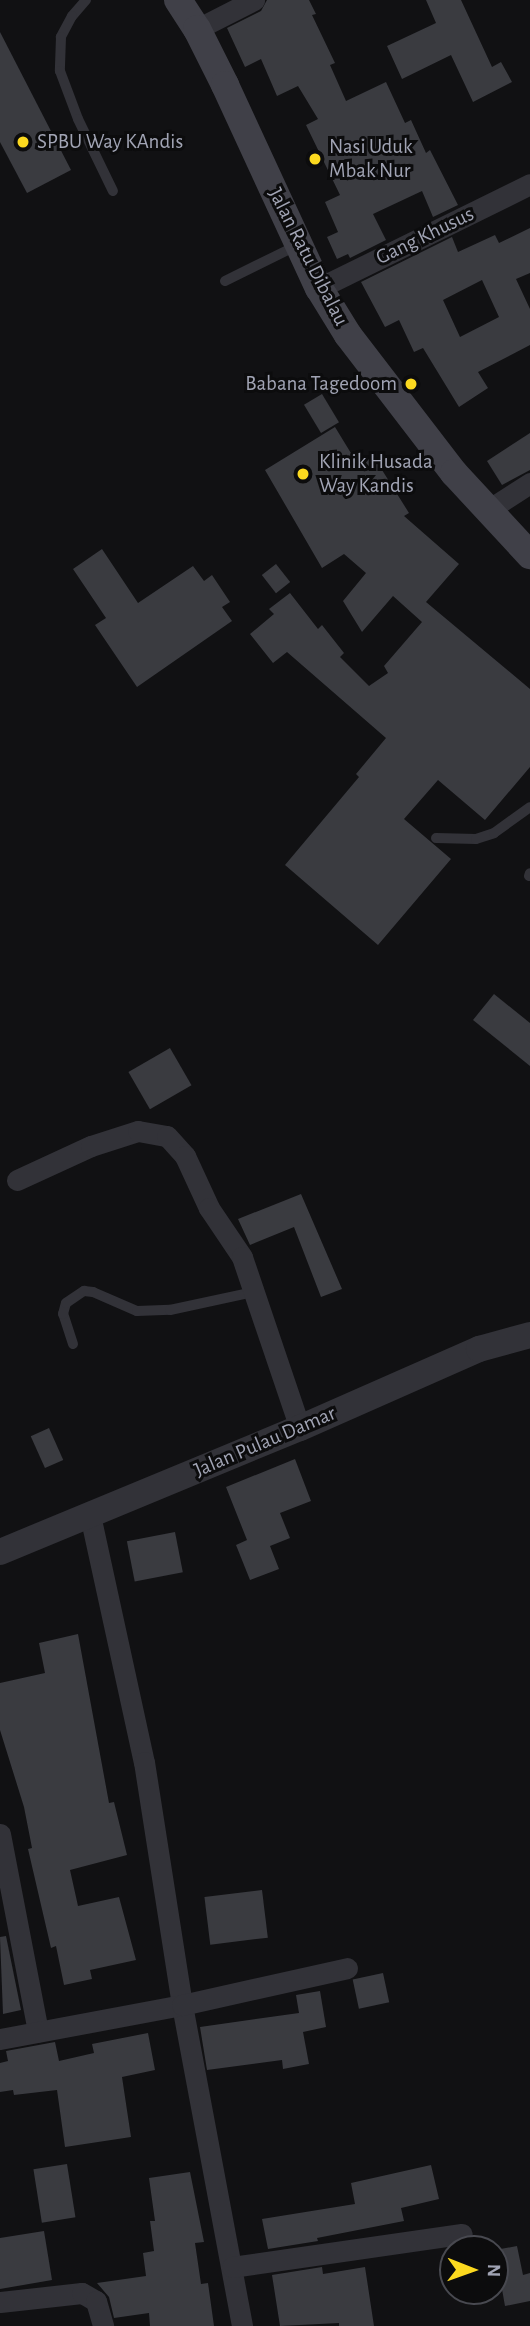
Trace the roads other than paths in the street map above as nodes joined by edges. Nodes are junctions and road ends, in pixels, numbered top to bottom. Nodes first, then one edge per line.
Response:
1 (86, 0) edge
2 (178, 0) edge
3 (254, 0) edge
4 (197, 29) junction
5 (530, 184) edge
6 (113, 191) dead end
7 (299, 245) junction
8 (225, 281) dead end
9 (319, 288) junction
10 (530, 483) edge
11 (488, 510) junction
12 (530, 555) edge
13 (530, 807) edge
14 (436, 838) dead end
15 (17, 1180) dead end
16 (254, 1292) junction
17 (530, 1335) edge
18 (73, 1344) dead end
19 (299, 1428) junction
20 (90, 1515) junction
21 (0, 1552) edge
22 (0, 1834) edge
23 (7, 1910) edge
24 (347, 1968) dead end
25 (182, 2005) junction
26 (38, 2031) junction
27 (0, 2039) edge
28 (462, 2234) dead end
29 (232, 2267) junction
30 (0, 2302) edge
31 (103, 2326) edge
32 (242, 2326) edge

1 - 6 lane
2 - 4 main road, Jalan Ratu Dibalau
3 - 4 street
4 - 7 main road, Jalan Ratu Dibalau
5 - 9 street, Gang Khusus
7 - 8 lane
7 - 9 main road, Jalan Ratu Dibalau
9 - 11 main road, Jalan Ratu Dibalau
10 - 11 street
11 - 12 main road, Jalan Ratu Dibalau
13 - 14 lane
15 - 16 street
16 - 18 lane
16 - 19 street
17 - 19 street, Jalan Pulau Damar
19 - 20 street, Jalan Pulau Damar
20 - 21 street, Jalan Pulau Damar
20 - 25 street
22 - 23 street
23 - 26 street
24 - 25 street
25 - 26 street
25 - 29 street
26 - 27 street
28 - 29 street
29 - 32 street
30 - 31 street

